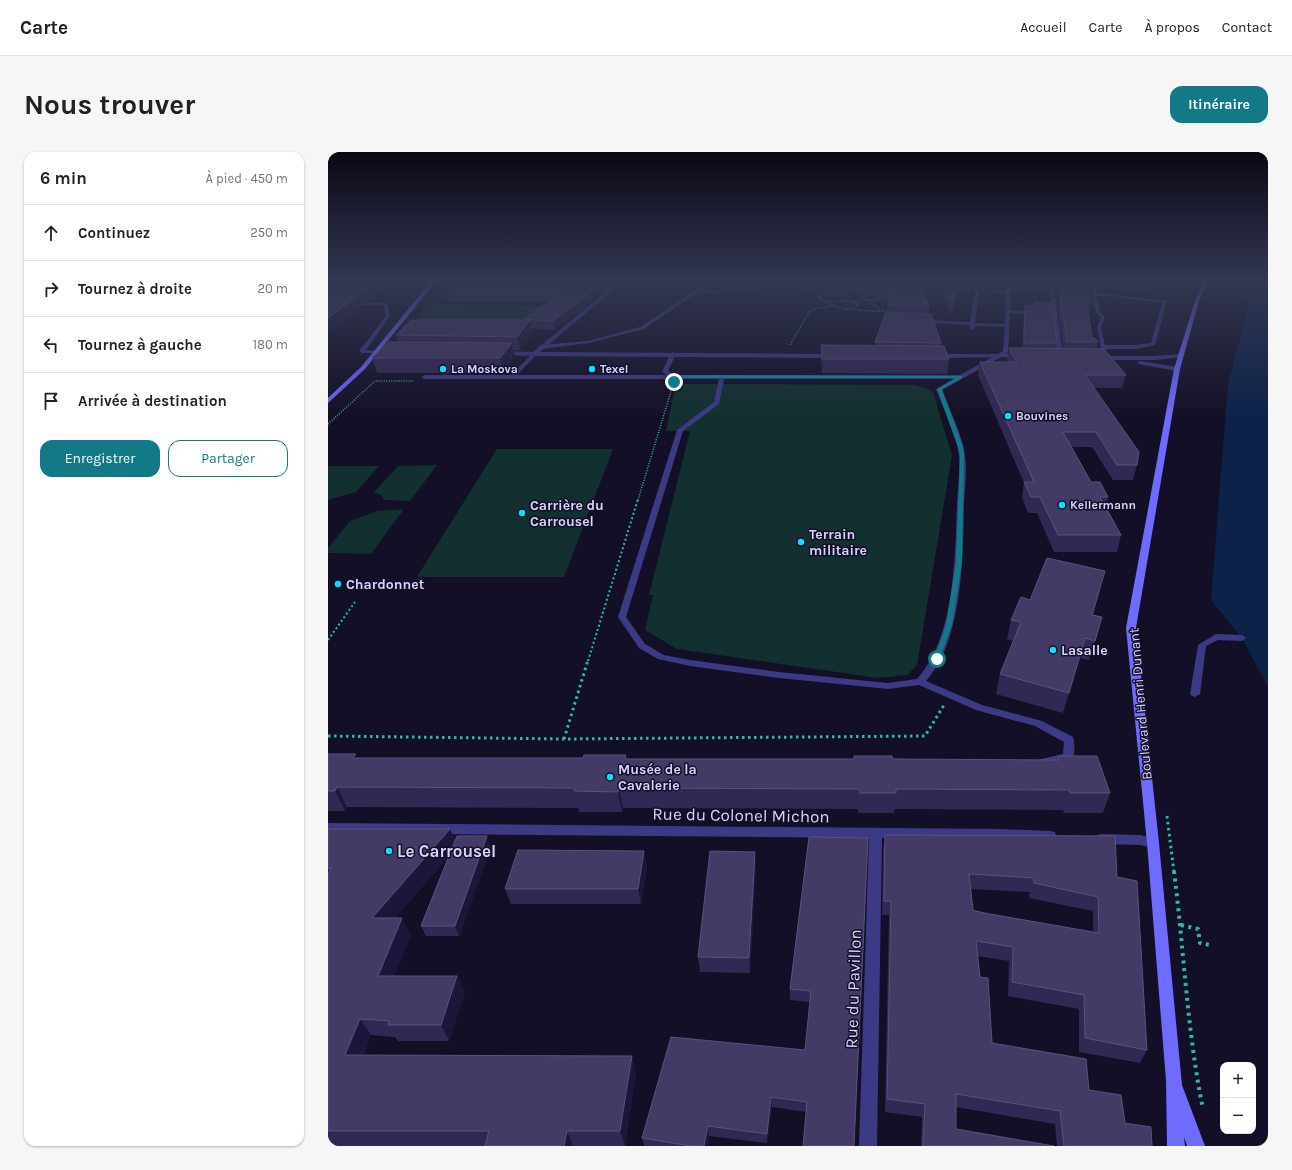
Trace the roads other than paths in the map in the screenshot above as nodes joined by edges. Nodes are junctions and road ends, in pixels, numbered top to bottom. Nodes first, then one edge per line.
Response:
1 (380, 326) edge
2 (398, 326) edge
3 (566, 326) edge
4 (644, 326) edge
5 (966, 326) edge
6 (993, 326) edge
7 (1006, 326) edge
8 (1056, 326) edge
9 (1100, 326) edge
10 (1158, 326) edge
11 (1189, 326) edge
12 (972, 327) joint
13 (541, 347) junction
14 (1104, 347) junction
15 (377, 352) junction
16 (386, 352) edge
17 (495, 353) edge
18 (534, 354) junction
19 (673, 354) junction
20 (838, 356) edge
21 (931, 356) edge
22 (1001, 356) junction
23 (1029, 356) edge
24 (1180, 356) junction
25 (1052, 357) edge
26 (1060, 357) junction
27 (1068, 357) edge
28 (1090, 357) edge
29 (1107, 358) junction
30 (1177, 369) junction
31 (424, 377) edge
32 (512, 377) junction
33 (674, 377) junction
34 (722, 377) junction
35 (961, 377) junction
36 (328, 400) edge
37 (1242, 638) dead end
38 (920, 682) junction
39 (1195, 694) dead end
40 (1034, 763) edge
41 (328, 828) edge
42 (876, 833) junction
43 (1064, 837) edge
44 (1087, 838) edge
45 (1153, 843) junction
46 (1174, 1081) junction
47 (868, 1146) edge
48 (1176, 1146) edge
49 (1196, 1146) edge

1 - 15 lane
2 - 15 main road
3 - 13 street
4 - 13 lane
5 - 12 lane
6 - 12 lane
7 - 22 lane
8 - 26 lane
9 - 14 lane
10 - 14 lane
11 - 24 main road, Boulevard Henri Dunant
13 - 18 street
14 - 29 lane
15 - 16 street
15 - 36 main road
17 - 18 street
18 - 19 street
18 - 32 lane
19 - 20 street
19 - 33 lane
21 - 22 street
22 - 23 street
22 - 35 lane
24 - 29 street
24 - 30 main road, Boulevard Henri Dunant
25 - 26 street
26 - 27 street
28 - 29 street
29 - 30 street
30 - 45 main road, Boulevard Henri Dunant
31 - 32 lane
32 - 33 lane
33 - 34 lane
34 - 35 lane
34 - 38 lane
35 - 38 lane
37 - 39 lane
38 - 40 lane
41 - 42 street, Rue du Colonel Michon
42 - 43 street, Rue du Colonel Michon
42 - 47 street, Rue du Pavillon
44 - 45 street
45 - 46 main road, Boulevard Henri Dunant
46 - 48 main road
46 - 49 main road

